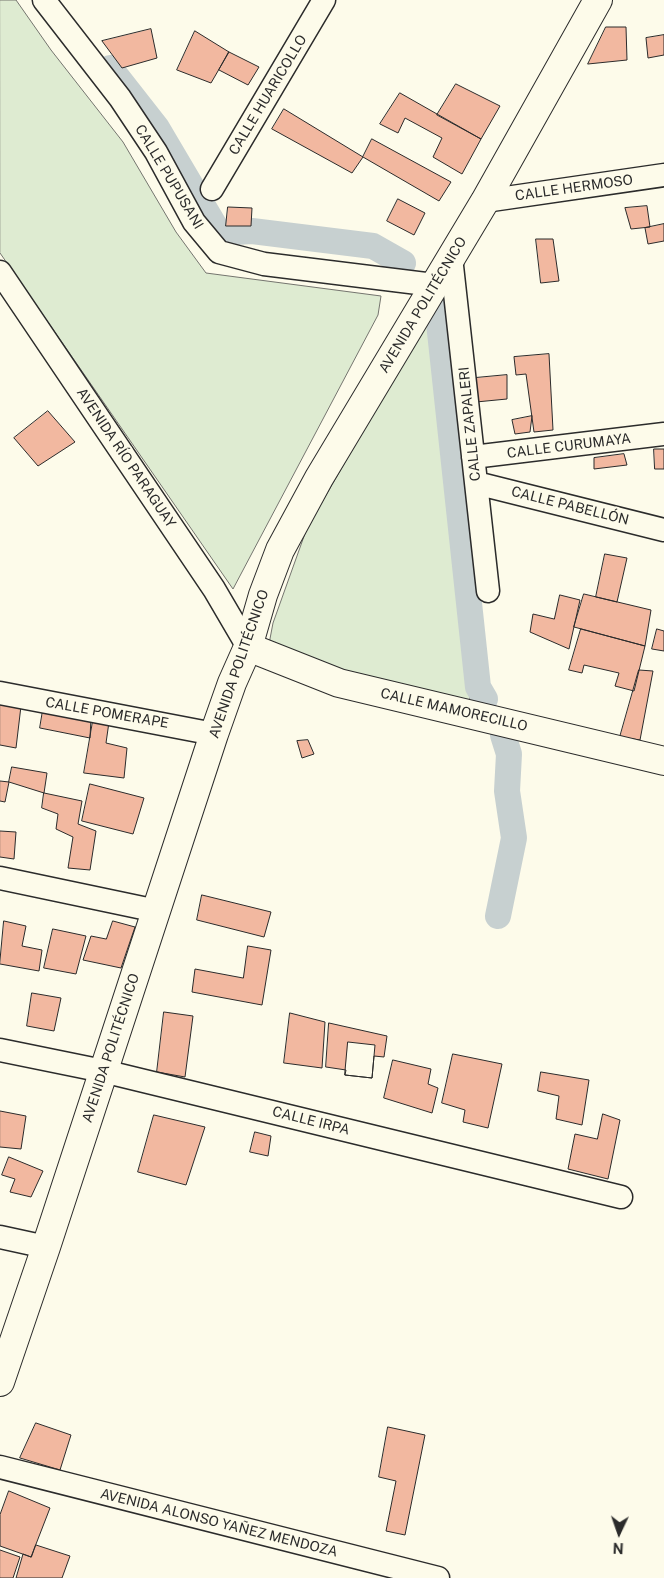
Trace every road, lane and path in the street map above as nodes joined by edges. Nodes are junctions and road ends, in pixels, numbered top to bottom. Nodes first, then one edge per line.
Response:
1 (44, 0) edge
2 (324, 0) edge
3 (598, 0) edge
4 (664, 175) edge
5 (212, 189) dead end
6 (485, 201) junction
7 (451, 257) junction
8 (0, 272) edge
9 (434, 285) junction
10 (664, 434) edge
11 (473, 457) junction
12 (476, 483) junction
13 (664, 530) edge
14 (488, 591) dead end
15 (248, 647) junction
16 (0, 693) edge
17 (214, 734) junction
18 (664, 761) edge
19 (0, 878) edge
20 (157, 911) junction
21 (0, 1050) edge
22 (103, 1071) junction
23 (621, 1197) dead end
24 (0, 1237) edge
25 (46, 1247) junction
26 (0, 1382) edge
27 (0, 1468) edge
28 (438, 1578) edge

1 - 9 street, CALLE PUPUSANI
2 - 5 street, CALLE HUARICOLLO
3 - 6 main road, AVENIDA POLITÉCNICO
4 - 6 street, CALLE HERMOSO
6 - 7 main road, AVENIDA POLITÉCNICO
7 - 9 main road, AVENIDA POLITÉCNICO
7 - 11 street, CALLE ZAPALERI
8 - 15 street, AVENIDA RÍO PARAGUAY
9 - 15 main road, AVENIDA POLITÉCNICO
10 - 11 street, CALLE CURUMAYA
11 - 12 street, CALLE ZAPALERI
12 - 13 street, CALLE PABELLÓN
12 - 14 street, CALLE ZAPALERI
15 - 17 main road, AVENIDA POLITÉCNICO
15 - 18 main road, CALLE MAMORECILLO
16 - 17 street, CALLE POMERAPE
17 - 20 main road, AVENIDA POLITÉCNICO
19 - 20 street
20 - 22 main road, AVENIDA POLITÉCNICO
21 - 22 street, CALLE IRPA
22 - 23 street, CALLE IRPA
22 - 25 main road, AVENIDA POLITÉCNICO
24 - 25 street
25 - 26 main road, AVENIDA POLITÉCNICO
27 - 28 street, AVENIDA ALONSO YAÑEZ MENDOZA

